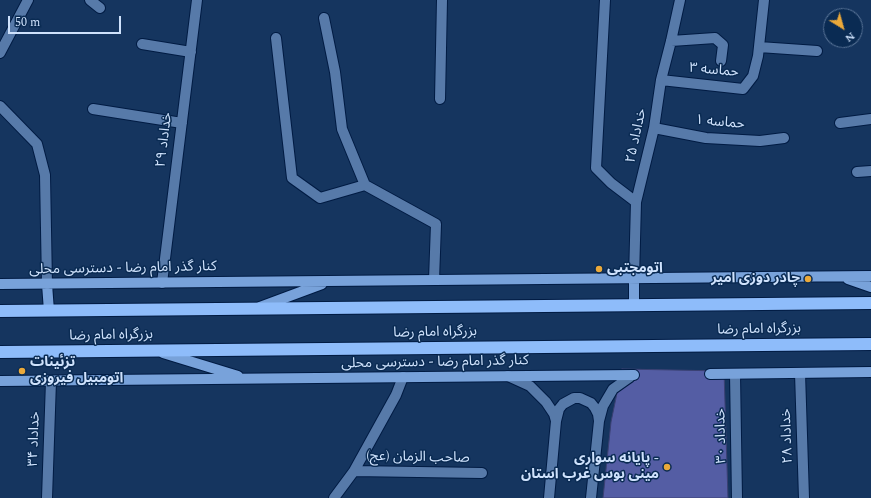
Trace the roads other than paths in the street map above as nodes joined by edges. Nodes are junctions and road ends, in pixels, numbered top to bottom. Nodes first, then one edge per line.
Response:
1 (28, 0) edge
2 (90, 0) edge
3 (197, 0) edge
4 (442, 0) edge
5 (605, 0) edge
6 (680, 0) edge
7 (764, 0) edge
8 (100, 8) dead end
9 (324, 18) dead end
10 (276, 38) dead end
11 (671, 41) junction
12 (142, 44) dead end
13 (759, 47) junction
14 (1, 49) edge
15 (817, 50) dead end
16 (191, 52) junction
17 (721, 61) dead end
18 (661, 80) junction
19 (440, 99) dead end
20 (0, 106) edge
21 (92, 109) dead end
22 (871, 119) edge
23 (182, 123) junction
24 (840, 123) dead end
25 (654, 128) junction
26 (784, 138) dead end
27 (871, 171) edge
28 (857, 172) dead end
29 (365, 185) junction
30 (636, 202) junction
31 (842, 276) junction
32 (871, 276) edge
33 (634, 278) junction
34 (434, 280) junction
35 (330, 281) junction
36 (162, 283) junction
37 (0, 284) edge
38 (46, 284) junction
39 (871, 287) edge
40 (871, 303) edge
41 (634, 306) junction
42 (256, 309) junction
43 (0, 311) edge
44 (49, 311) junction
45 (871, 344) edge
46 (158, 351) junction
47 (0, 352) edge
48 (871, 372) edge
49 (800, 373) junction
50 (704, 374) edge
51 (735, 374) junction
52 (637, 375) joint
53 (508, 376) junction
54 (403, 377) junction
55 (246, 379) junction
56 (0, 381) edge
57 (51, 381) junction
58 (556, 421) junction
59 (598, 421) junction
60 (354, 471) junction
61 (482, 473) dead end
62 (47, 498) edge
63 (334, 498) edge
64 (549, 498) edge
65 (591, 498) edge
66 (737, 498) edge
67 (804, 498) edge

1 - 14 street
2 - 8 street
3 - 16 street, خداداد ۲۹
4 - 19 street
5 - 30 street
6 - 11 street, خداداد ۲۵
7 - 13 street, حماسه ۳
9 - 29 street
10 - 29 street
11 - 17 street
11 - 18 street, خداداد ۲۵
12 - 16 street
13 - 15 street
13 - 18 street, حماسه ۳
16 - 23 street, خداداد ۲۹
18 - 25 street, خداداد ۲۵
20 - 38 street
21 - 23 street
22 - 24 street
23 - 36 street, خداداد ۲۹
25 - 26 street, حماسه ۱
25 - 30 street, خداداد ۲۵
27 - 28 street
29 - 34 street
30 - 33 street, خداداد ۲۵
31 - 32 main road, کنار گذر امام رضا - دسترسی محلی
31 - 33 main road, کنار گذر امام رضا - دسترسی محلی
31 - 39 main road
33 - 34 main road, کنار گذر امام رضا - دسترسی محلی
33 - 41 main road
34 - 35 main road, کنار گذر امام رضا - دسترسی محلی
35 - 36 main road, کنار گذر امام رضا - دسترسی محلی
35 - 42 main road
36 - 38 main road, کنار گذر امام رضا - دسترسی محلی
37 - 38 main road, کنار گذر امام رضا - دسترسی محلی
38 - 44 main road
40 - 41 highway, بزرگراه امام رضا
41 - 42 highway, بزرگراه امام رضا
42 - 44 highway, بزرگراه امام رضا
43 - 44 highway, بزرگراه امام رضا
45 - 46 highway, بزرگراه امام رضا
46 - 47 highway, بزرگراه امام رضا
46 - 55 main road
48 - 49 main road
49 - 51 main road
49 - 67 street, خداداد ۲۸
50 - 51 main road
51 - 66 street, خداداد ۳۰
52 - 53 main road, کنار گذر امام رضا - دسترسی محلی
52 - 59 street
53 - 54 main road, کنار گذر امام رضا - دسترسی محلی
53 - 58 street
54 - 55 main road, کنار گذر امام رضا - دسترسی محلی
54 - 60 street
55 - 57 main road, کنار گذر امام رضا - دسترسی محلی
56 - 57 main road, کنار گذر امام رضا - دسترسی محلی
57 - 62 street, خداداد ۳۴
58 - 59 street
58 - 64 street
59 - 65 street
60 - 61 street, صاحب الزمان (عج)
60 - 63 street

